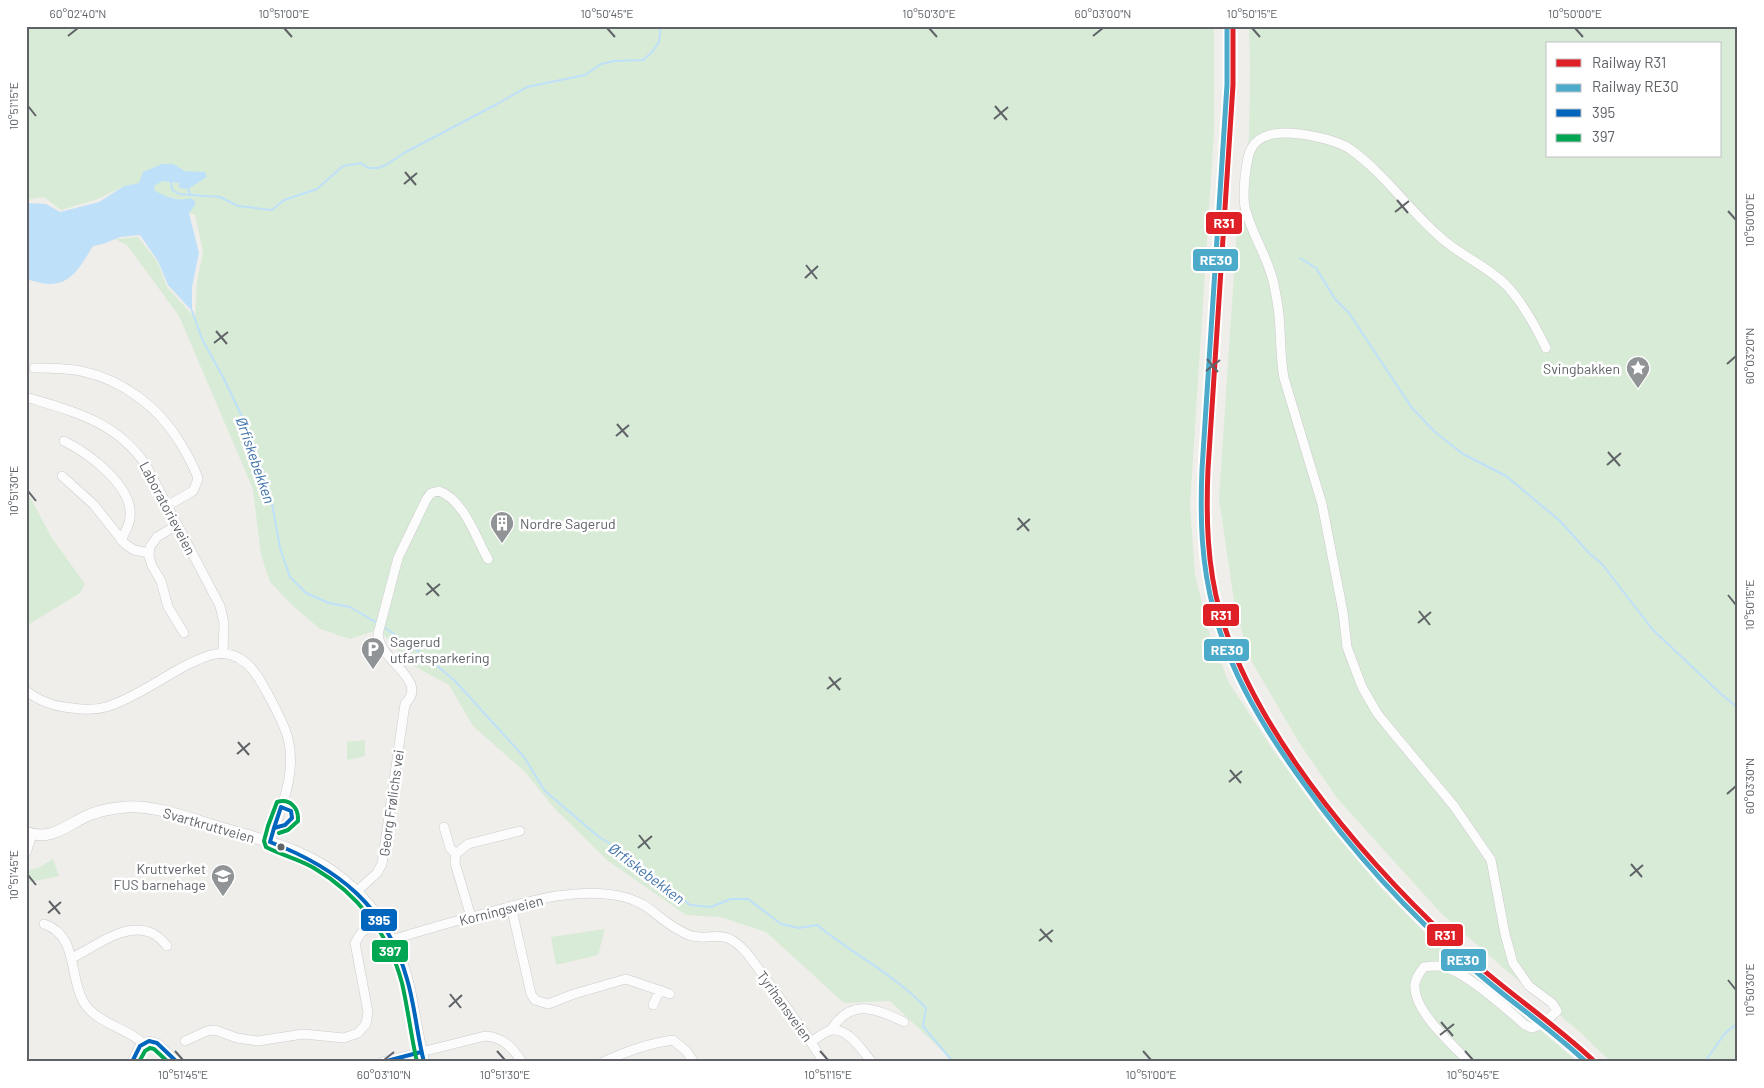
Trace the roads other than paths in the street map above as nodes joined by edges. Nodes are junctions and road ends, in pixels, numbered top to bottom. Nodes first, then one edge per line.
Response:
1 (1546, 348) dead end
2 (34, 368) dead end
3 (26, 398) edge
4 (64, 441) dead end
5 (62, 476) dead end
6 (167, 506) junction
7 (177, 525) junction
8 (121, 540) junction
9 (149, 553) junction
10 (488, 559) dead end
11 (184, 632) dead end
12 (223, 654) junction
13 (26, 691) edge
14 (444, 827) dead end
15 (520, 831) dead end
16 (29, 833) edge
17 (270, 842) junction
18 (26, 853) edge
19 (456, 854) junction
20 (356, 892) junction
21 (511, 906) junction
22 (471, 917) junction
23 (380, 919) junction
24 (44, 924) dead end
25 (392, 940) junction
26 (167, 946) dead end
27 (745, 952) joint
28 (72, 958) junction
29 (660, 990) junction
30 (670, 994) dead end
31 (653, 1005) dead end
32 (904, 1022) dead end
33 (831, 1030) junction
34 (185, 1041) dead end
35 (811, 1042) junction
36 (143, 1044) junction
37 (422, 1057) edge
38 (132, 1062) edge
39 (177, 1062) edge
40 (382, 1062) edge
41 (522, 1062) edge
42 (603, 1062) edge
43 (694, 1062) edge
44 (824, 1062) edge
45 (872, 1062) edge
46 (1469, 1062) edge

1 - 46 street
2 - 6 street
3 - 6 street, Laboratorieveien
4 - 8 street
5 - 8 street
6 - 7 street, Laboratorieveien
7 - 9 street
7 - 12 street, Laboratorieveien
8 - 9 street
9 - 11 street
10 - 20 street, Georg Frølichs vei
12 - 13 street
12 - 17 street
14 - 19 street
15 - 19 street
16 - 17 street, Svartkruttveien
16 - 18 street
17 - 20 street, Svartkruttveien
19 - 22 street
20 - 23 street, Svartkruttveien
21 - 22 street, Korningsveien
21 - 27 street, Korningsveien
21 - 29 street
22 - 25 street, Korningsveien
23 - 25 street, Svartkruttveien
23 - 34 street
24 - 28 street
25 - 37 street, Svartkruttveien
26 - 28 street
27 - 35 street, Tyrihansveien
28 - 36 street
29 - 30 street
29 - 31 street
32 - 33 street
33 - 35 street
33 - 45 street
35 - 44 street, Tyrihansveien
36 - 38 street
36 - 39 street
37 - 40 street
37 - 41 street
42 - 43 street

